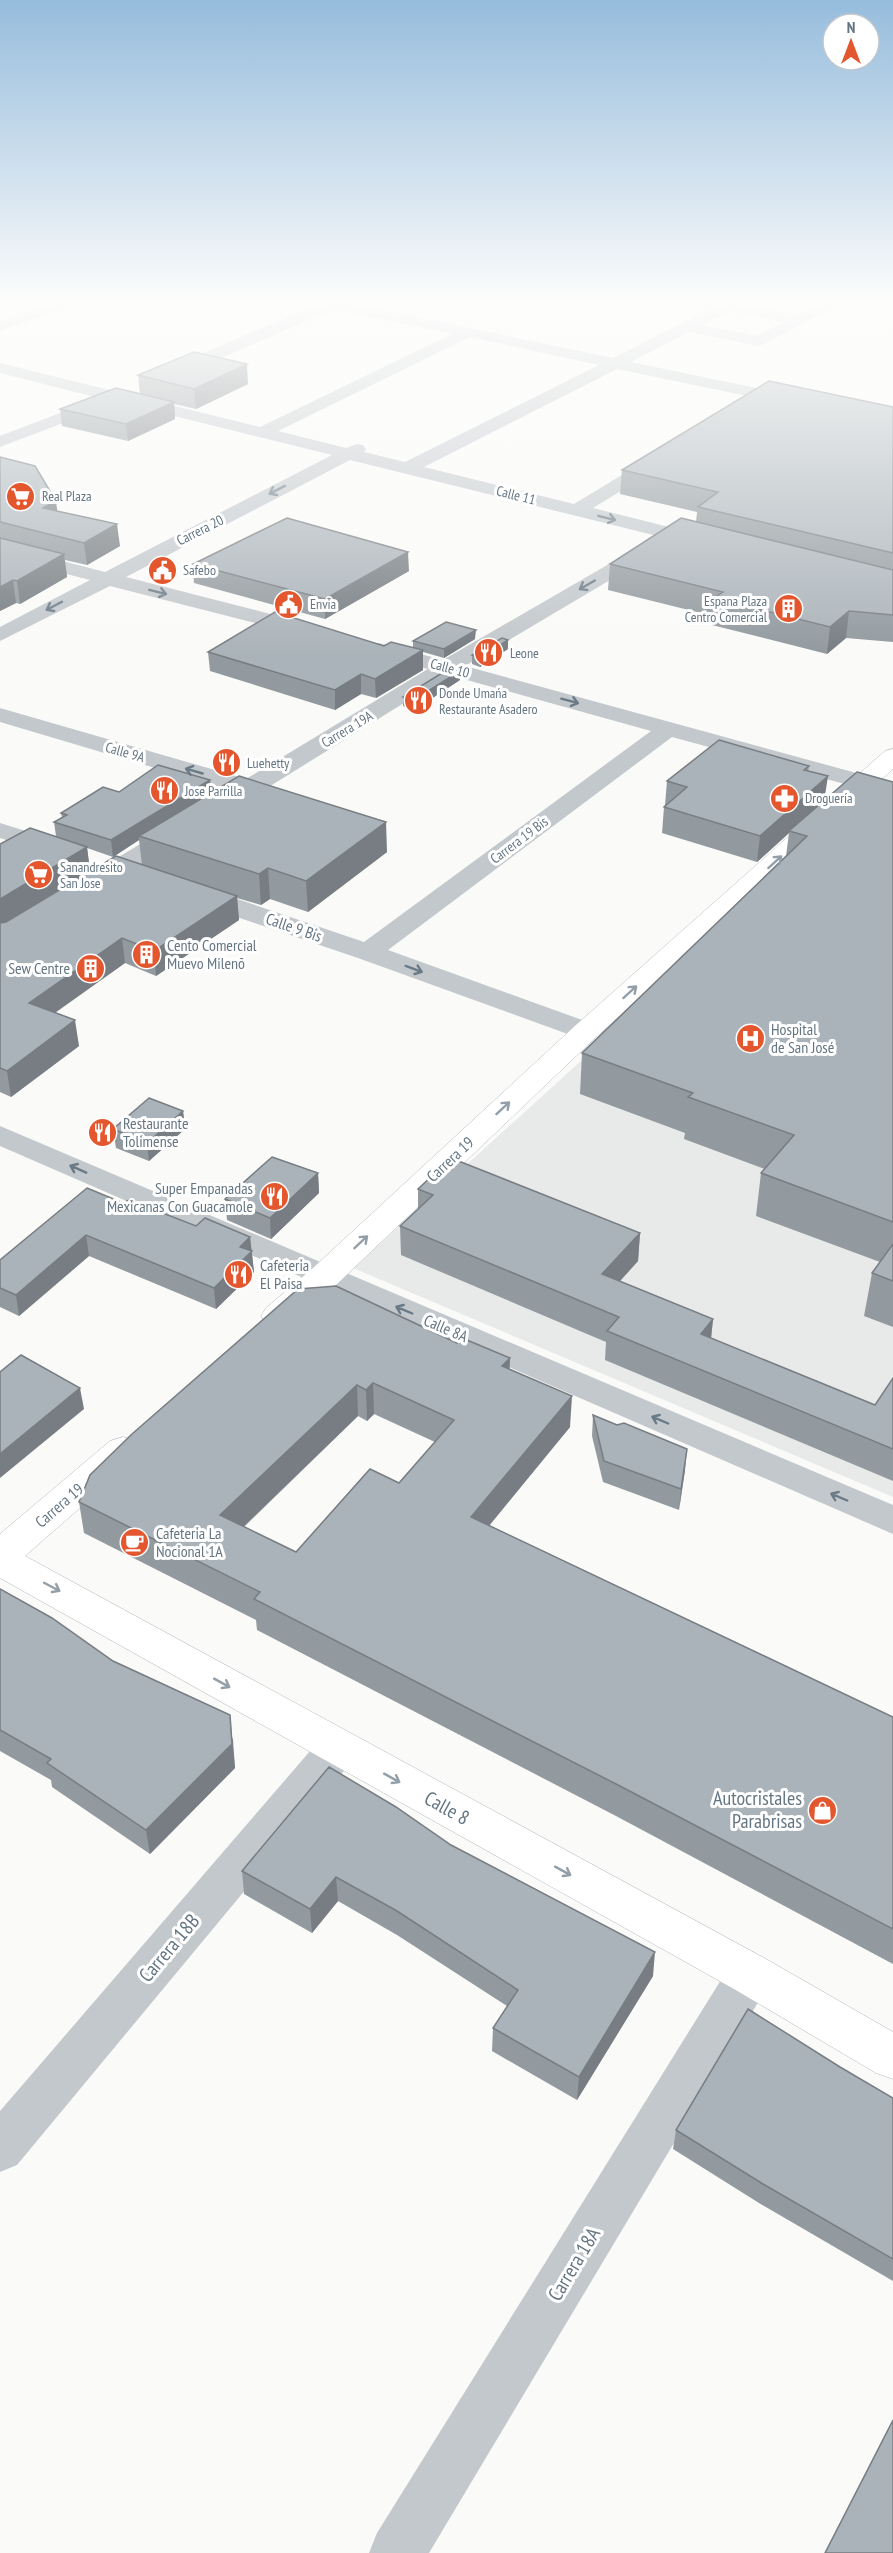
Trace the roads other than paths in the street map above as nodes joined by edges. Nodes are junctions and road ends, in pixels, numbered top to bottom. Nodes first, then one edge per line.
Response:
1 (61, 418) edge
2 (204, 418) edge
3 (266, 418) edge
4 (293, 418) edge
5 (506, 418) edge
6 (283, 423) junction
7 (263, 432) junction
8 (0, 442) edge
9 (369, 444) junction
10 (675, 450) edge
11 (347, 454) junction
12 (428, 458) junction
13 (408, 468) junction
14 (595, 499) junction
15 (577, 510) junction
16 (697, 524) junction
17 (674, 534) junction
18 (0, 551) edge
19 (106, 579) junction
20 (0, 634) edge
21 (332, 637) edge
22 (355, 643) edge
23 (447, 667) junction
24 (0, 715) edge
25 (669, 728) junction
26 (893, 756) edge
27 (863, 782) junction
28 (250, 788) junction
29 (0, 830) edge
30 (118, 868) junction
31 (78, 892) edge
32 (369, 952) junction
33 (586, 1031) junction
34 (0, 1135) edge
35 (325, 1276) junction
36 (257, 1334) edge
37 (142, 1434) edge
38 (893, 1520) edge
39 (0, 1558) edge
40 (338, 1748) junction
41 (750, 1974) junction
42 (893, 2057) edge
43 (0, 2148) edge
44 (398, 2553) edge

1 - 8 street
2 - 7 street, Calle 11
3 - 6 street, Calle 11
4 - 6 street
5 - 12 street
6 - 7 street
6 - 9 street, Calle 11
7 - 11 street, Calle 11
9 - 11 street, Carrera 20
9 - 12 street, Calle 11
10 - 14 street
11 - 13 street, Calle 11
11 -> 19 street, Carrera 20
12 - 13 street
12 - 14 street, Calle 11
13 - 15 street, Calle 11
14 - 15 street
14 - 16 street, Calle 11
15 -> 17 street, Calle 11
16 - 17 street, Carrera 19A
16 - 17 street, Calle 11
17 -> 23 street, Carrera 19A
18 - 19 street
19 -> 20 street, Carrera 20
19 -> 21 street
22 - 23 street, Calle 10
23 -> 25 street, Calle 10
23 - 28 street, Carrera 19A
28 -> 24 street, Calle 9A
25 - 27 street, Calle 10
25 - 32 street, Carrera 19 Bis
26 - 27 street, Carrera 19
33 -> 27 street, Carrera 19
28 - 30 street, Carrera 19A
29 - 30 street, Calle 9 Bis
30 - 31 street, Carrera 19A
30 - 32 street, Calle 9 Bis
32 -> 33 street, Calle 9 Bis
35 -> 33 street, Carrera 19
35 -> 34 street, Calle 8A
35 - 36 street, Carrera 19
38 -> 35 street, Calle 8A
37 - 39 street, Carrera 19
39 -> 40 street, Calle 8
40 -> 41 street, Calle 8
40 - 43 street, Carrera 18B
41 - 42 street, Calle 8
41 - 44 street, Carrera 18A

